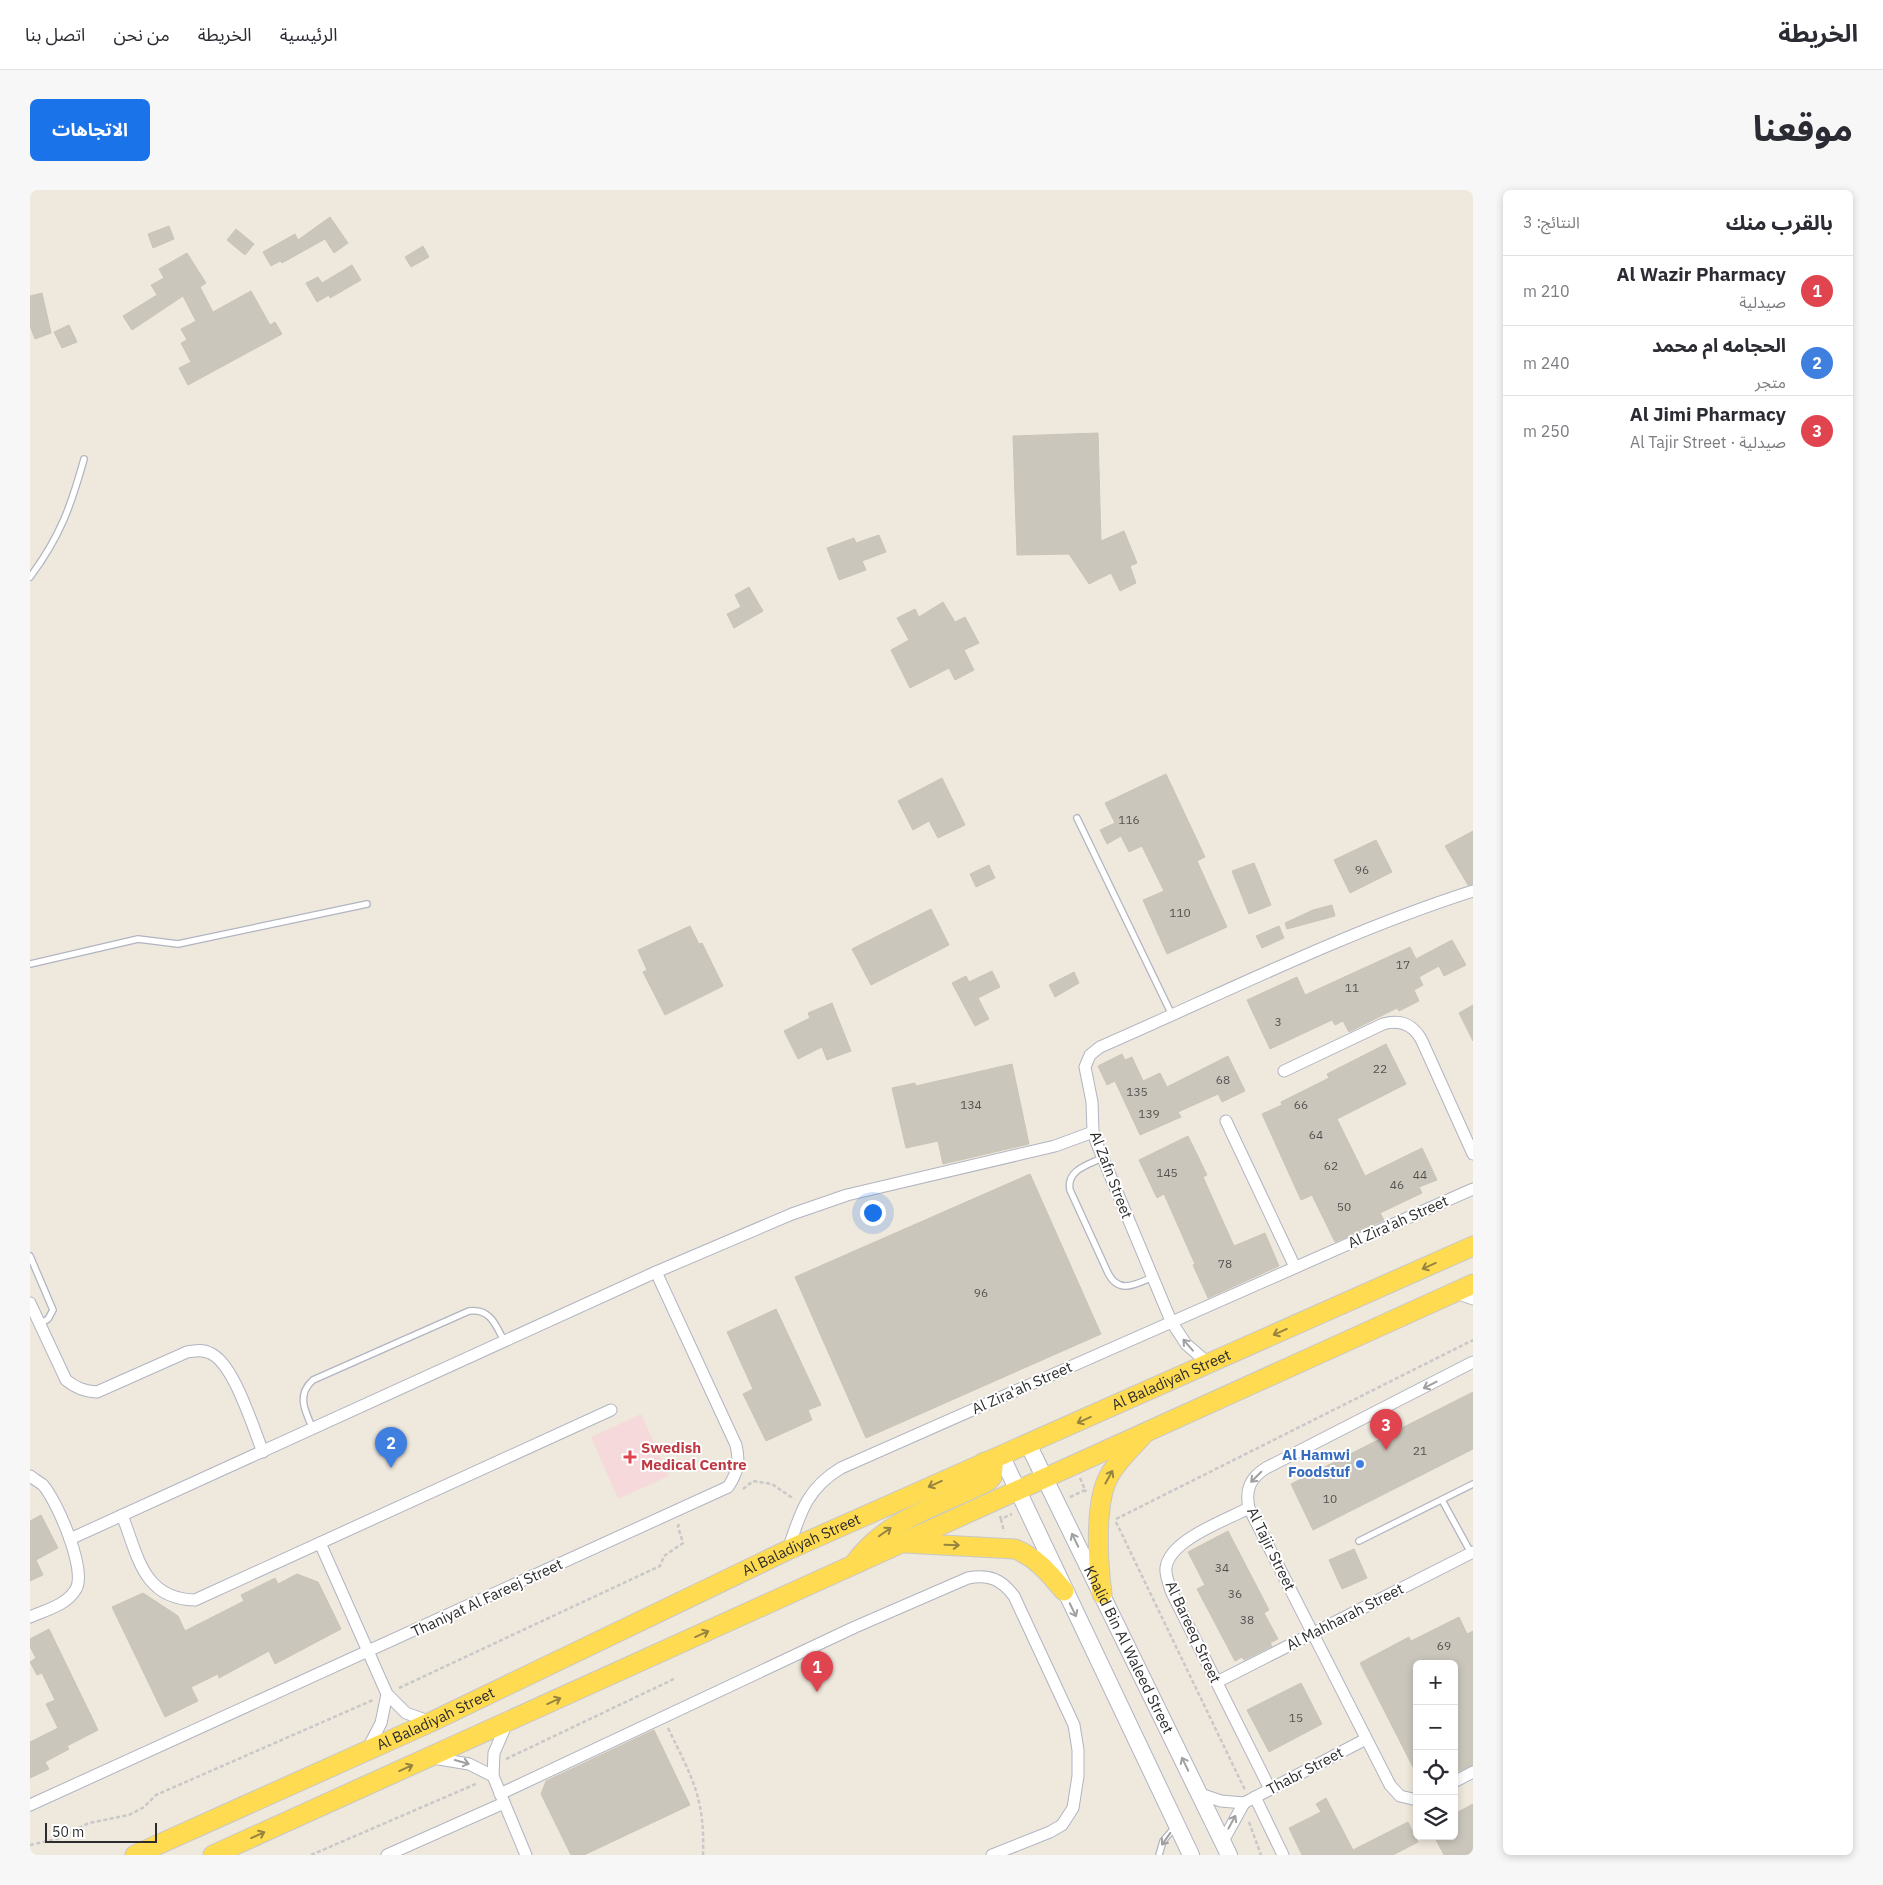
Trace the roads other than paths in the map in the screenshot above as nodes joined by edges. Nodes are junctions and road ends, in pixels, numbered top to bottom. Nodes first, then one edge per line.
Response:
1 (84, 459) dead end
2 (30, 577) edge
3 (1077, 818) dead end
4 (1473, 891) edge
5 (367, 904) dead end
6 (30, 964) edge
7 (1172, 1015) junction
8 (1284, 1071) dead end
9 (1226, 1122) dead end
10 (1093, 1132) junction
11 (1473, 1154) edge
12 (1102, 1158) junction
13 (1473, 1189) edge
14 (1473, 1246) edge
15 (30, 1256) edge
16 (1295, 1267) junction
17 (656, 1272) junction
18 (1153, 1277) junction
19 (1473, 1284) edge
20 (1454, 1292) junction
21 (1473, 1299) edge
22 (30, 1303) edge
23 (1171, 1321) junction
24 (40, 1324) junction
25 (505, 1342) junction
26 (1473, 1362) edge
27 (1209, 1364) junction
28 (611, 1410) dead end
29 (313, 1429) junction
30 (1147, 1430) junction
31 (1028, 1444) junction
32 (264, 1452) junction
33 (1001, 1455) junction
34 (984, 1462) junction
35 (30, 1476) edge
36 (1044, 1478) junction
37 (1473, 1484) edge
38 (1018, 1490) junction
39 (1442, 1500) junction
40 (1249, 1508) junction
41 (122, 1516) junction
42 (70, 1539) junction
43 (1360, 1542) dead end
44 (320, 1543) junction
45 (904, 1543) junction
46 (788, 1550) junction
47 (1472, 1554) edge
48 (851, 1567) junction
49 (1064, 1591) junction
50 (1102, 1594) junction
51 (30, 1617) edge
52 (1313, 1634) junction
53 (369, 1652) junction
54 (1216, 1682) junction
55 (387, 1694) junction
56 (431, 1722) junction
57 (508, 1722) junction
58 (1366, 1739) junction
59 (367, 1750) junction
60 (429, 1758) junction
61 (493, 1771) junction
62 (1473, 1772) edge
63 (1458, 1780) edge
64 (1270, 1790) junction
65 (1200, 1794) junction
66 (502, 1798) junction
67 (1249, 1800) junction
68 (1413, 1800) edge
69 (30, 1805) edge
70 (1176, 1825) junction
71 (1226, 1848) edge
72 (135, 1855) edge
73 (214, 1855) edge
74 (387, 1855) edge
75 (526, 1855) edge
76 (992, 1855) edge
77 (1159, 1855) edge
78 (1191, 1855) edge
79 (1283, 1855) edge

1 - 2 lane
3 - 7 lane
4 - 7 street, Al Zafn Street
5 - 6 lane
7 - 10 street, Al Zafn Street
8 - 11 street
9 - 16 street
10 - 12 street, Al Zafn Street
10 - 17 street
12 - 18 street, Al Zafn Street
12 - 18 lane
13 - 16 street, Al Zira'ah Street
14 -> 27 main road, Al Baladiyah Street
15 - 24 lane
16 - 23 street, Al Zira'ah Street
17 - 25 street
17 - 53 street, Thaniyat Al Fareej Street
18 - 23 street, Al Zafn Street
19 - 20 main road
20 - 21 street
20 - 30 main road
22 - 24 street
27 -> 23 street, Al Zafn Street
23 - 46 street, Al Zira'ah Street
24 - 32 street
25 - 29 street
25 - 29 lane
26 -> 40 street, Al Tajir Street
27 -> 31 main road, Al Baladiyah Street
28 - 44 street
29 - 32 street
30 - 36 main road
50 -> 30 main road
31 - 33 main road, Al Baladiyah Street
31 - 36 street, Khalid Bin Al Waleed Street
32 - 41 street
33 - 34 main road, Al Baladiyah Street
33 - 38 street
34 -> 46 main road, Al Baladiyah Street
48 -> 34 main road
35 - 42 street
36 - 38 main road
50 -> 36 street, Khalid Bin Al Waleed Street
37 - 39 lane
38 - 45 main road
38 - 49 street
39 - 43 lane
39 - 47 lane
40 - 52 street, Al Tajir Street
40 - 54 street, Al Bareeq Street
41 - 42 street
41 - 44 street
42 - 51 street
44 - 53 street
45 - 48 main road
45 -> 49 main road
46 - 56 main road, Al Baladiyah Street
47 - 52 street, Al Mahharah Street
57 -> 48 main road
49 -> 70 street
65 -> 50 street, Khalid Bin Al Waleed Street
52 - 54 street, Al Mahharah Street
52 - 58 street, Al Tajir Street
53 - 55 street
53 - 69 street, Thaniyat Al Fareej Street
54 - 64 street, Al Bareeq Street
55 - 56 street
55 - 59 street
56 - 59 main road, Al Baladiyah Street
57 - 60 main road
57 - 61 street
58 - 64 street, Thabr Street
58 - 68 street, Al Tajir Street
59 - 72 main road, Al Baladiyah Street
60 -> 61 street
73 -> 60 main road
61 - 66 street
62 - 63 street
64 - 67 street, Thabr Street
65 - 67 street
65 - 71 street, Khalid Bin Al Waleed Street
66 - 74 street
66 - 75 street
66 - 76 street
71 -> 67 street
67 - 79 street
70 -> 77 lane
70 - 78 street

